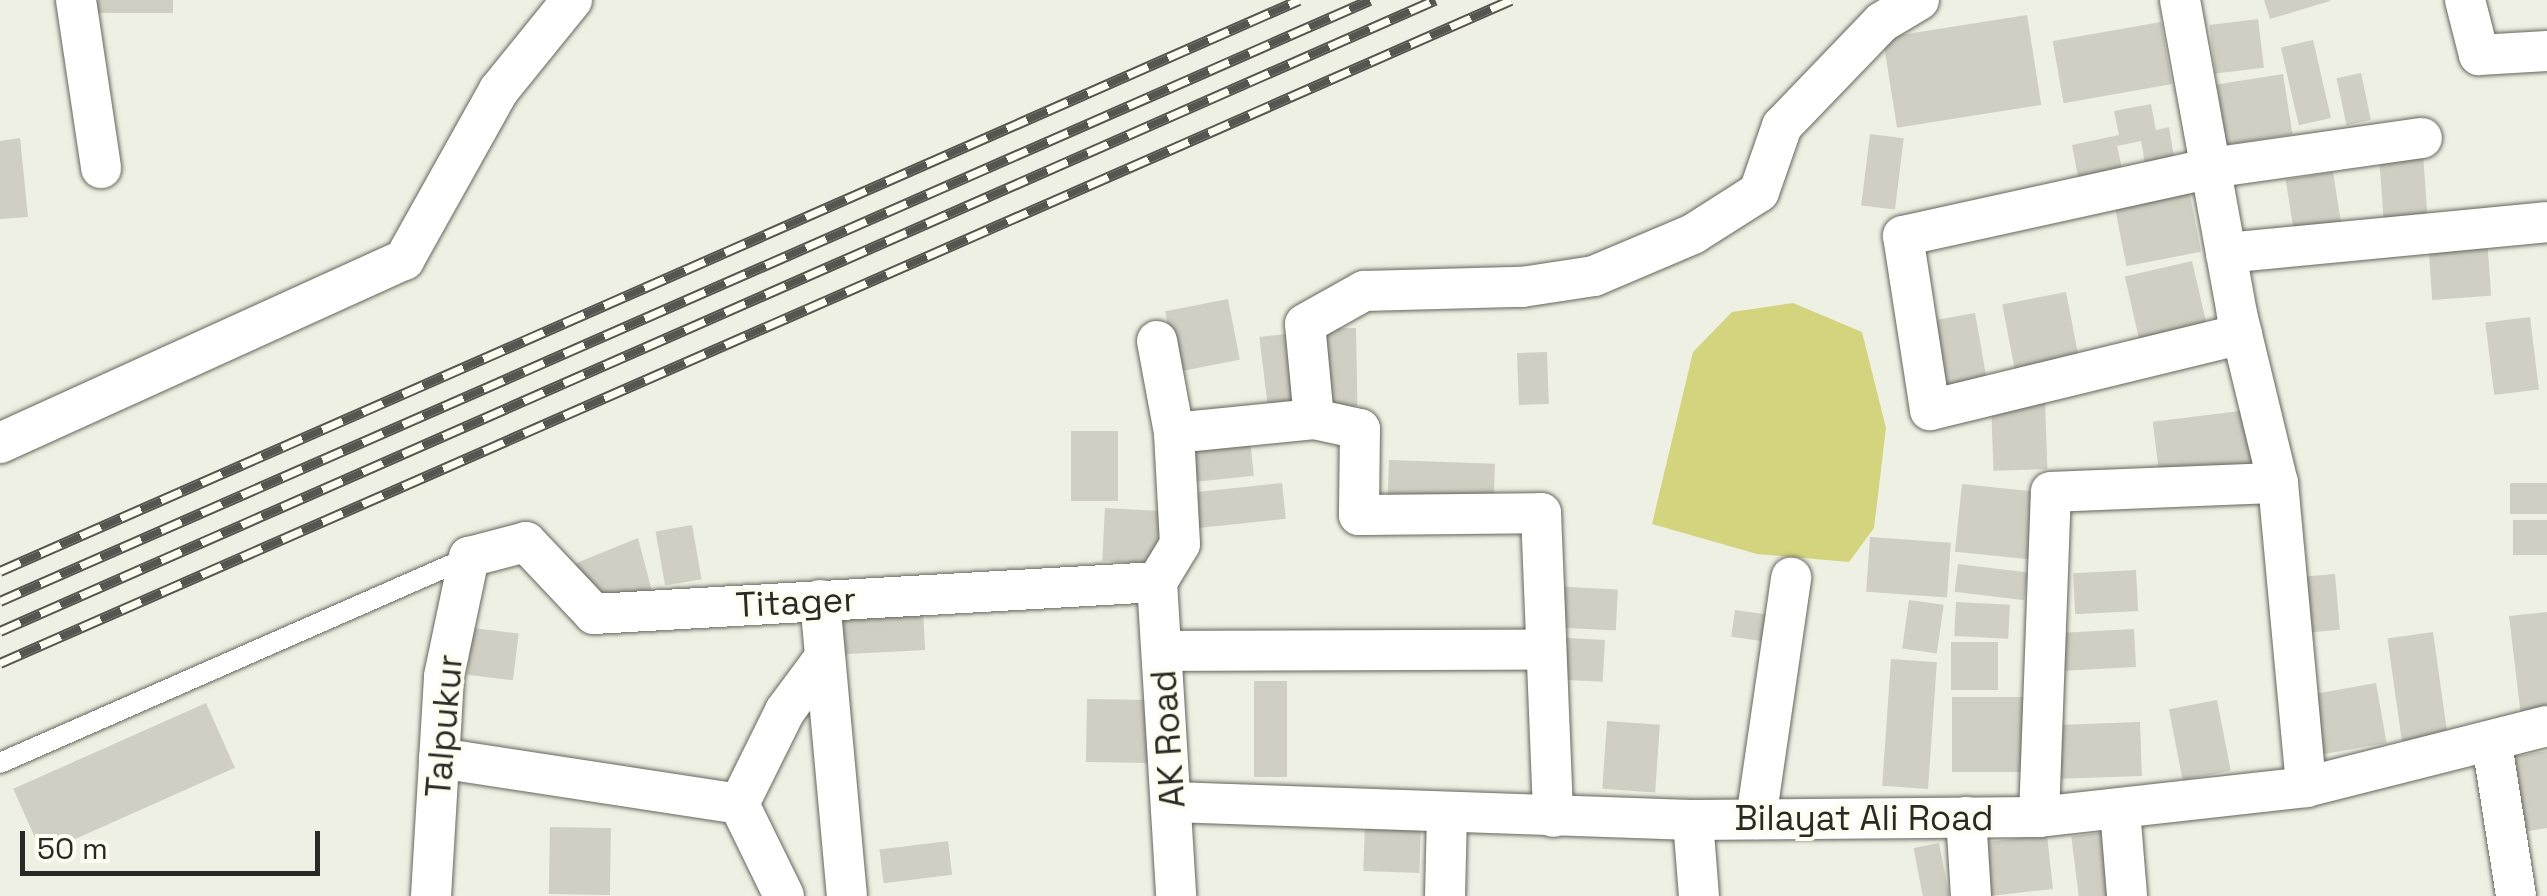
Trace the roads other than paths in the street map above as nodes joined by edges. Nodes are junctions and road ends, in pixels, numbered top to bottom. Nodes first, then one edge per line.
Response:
1 (76, 0) edge
2 (572, 0) edge
3 (1919, 0) edge
4 (2180, 0) edge
5 (2464, 0) edge
6 (2547, 51) edge
7 (2422, 138) dead end
8 (101, 168) dead end
9 (2211, 168) junction
10 (2547, 222) edge
11 (2226, 253) junction
12 (2242, 334) junction
13 (1157, 341) dead end
14 (1314, 419) junction
15 (1174, 432) junction
16 (0, 443) edge
17 (2278, 483) junction
18 (469, 557) junction
19 (1790, 578) dead end
20 (1157, 582) junction
21 (820, 600) junction
22 (1542, 650) junction
23 (1162, 651) junction
24 (825, 657) junction
25 (2547, 726) edge
26 (2492, 744) junction
27 (439, 758) junction
28 (0, 763) edge
29 (2306, 786) junction
30 (1172, 802) junction
31 (739, 804) junction
32 (2120, 810) junction
33 (1447, 813) junction
34 (1553, 817) junction
35 (2039, 817) junction
36 (1756, 818) junction
37 (1966, 818) junction
38 (1693, 820) junction
39 (430, 896) edge
40 (784, 896) edge
41 (847, 896) edge
42 (1176, 896) edge
43 (1444, 896) edge
44 (1699, 896) edge
45 (1971, 896) edge
46 (2128, 896) edge
47 (2516, 896) edge

1 - 8 street
2 - 16 street
3 - 14 street
4 - 9 street
5 - 6 street
7 - 9 street
9 - 11 street
9 - 12 street
10 - 11 street
11 - 12 street
12 - 17 street
13 - 15 street
14 - 15 street
14 - 22 street
15 - 20 street
17 - 29 street
17 - 35 street
18 - 21 street, Titager
18 - 27 street, Talpukur
18 - 28 lane
19 - 36 street
20 - 21 street, Titager
20 - 23 street, AK Road
21 - 24 street
22 - 23 street
22 - 34 street
23 - 30 street, AK Road
24 - 31 street
24 - 41 street
25 - 26 street, Bilayat Ali Road
26 - 29 street, Bilayat Ali Road
26 - 47 street
27 - 31 street
27 - 39 street, Talpukur
29 - 32 street, Bilayat Ali Road
30 - 33 street, Bilayat Ali Road
30 - 42 street, AK Road
31 - 40 street
32 - 35 street, Bilayat Ali Road
32 - 46 street
33 - 34 street, Bilayat Ali Road
33 - 43 street
34 - 38 street, Bilayat Ali Road
35 - 37 street, Bilayat Ali Road
36 - 37 street, Bilayat Ali Road
36 - 38 street, Bilayat Ali Road
37 - 45 street
38 - 44 street

